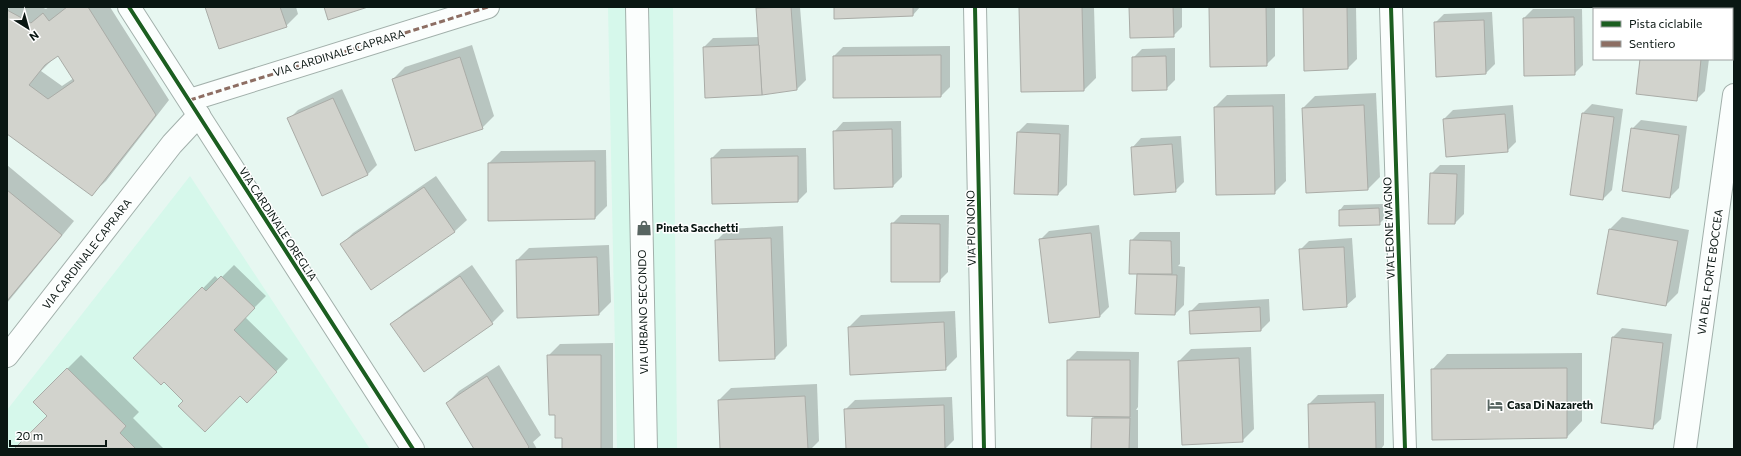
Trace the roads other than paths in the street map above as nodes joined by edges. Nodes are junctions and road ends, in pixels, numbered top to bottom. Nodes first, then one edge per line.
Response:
1 (129, 7) edge
2 (488, 7) edge
3 (637, 7) edge
4 (975, 7) edge
5 (1392, 7) edge
6 (1734, 95) edge
7 (194, 108) junction
8 (7, 356) edge
9 (413, 449) edge
10 (646, 449) edge
11 (984, 449) edge
12 (1405, 449) edge
13 (1685, 449) edge

1 - 7 street, VIA CARDINALE OREGLIA
2 - 7 street, VIA CARDINALE CAPRARA
3 - 10 street, VIA URBANO SECONDO
4 - 11 street, VIA PIO NONO
5 - 12 street, VIA LEONE MAGNO
6 - 13 street, VIA DEL FORTE BOCCEA
7 - 8 street, VIA CARDINALE CAPRARA
7 - 9 street, VIA CARDINALE OREGLIA

